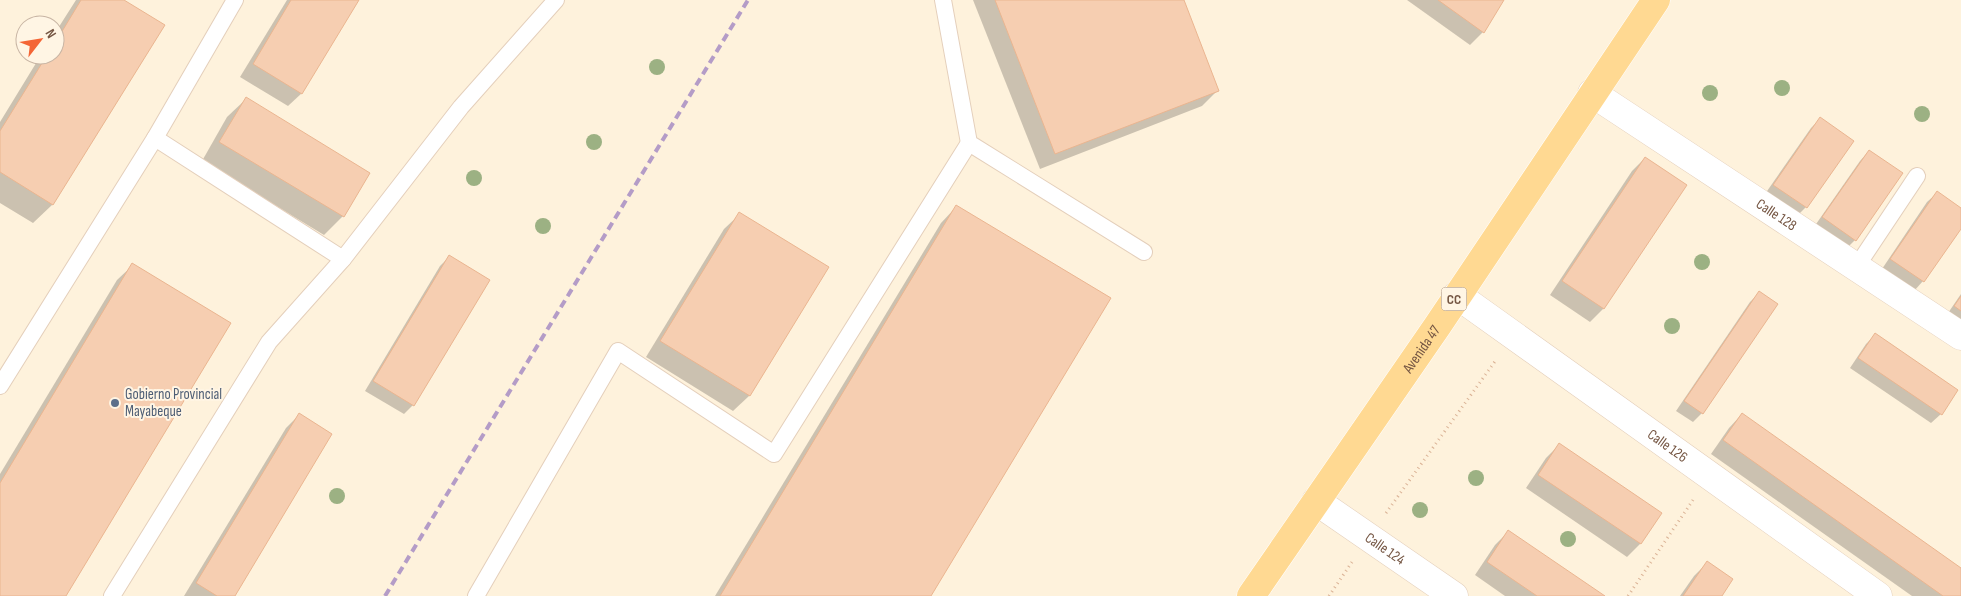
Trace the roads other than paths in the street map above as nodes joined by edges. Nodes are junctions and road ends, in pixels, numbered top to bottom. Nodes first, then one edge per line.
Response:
1 (235, 0) edge
2 (556, 0) edge
3 (943, 0) edge
4 (1656, 0) edge
5 (1592, 93) junction
6 (155, 138) junction
7 (969, 144) junction
8 (1917, 176) dead end
9 (1144, 252) dead end
10 (343, 259) junction
11 (1857, 266) junction
12 (1457, 295) junction
13 (1961, 336) edge
14 (0, 386) edge
15 (1316, 501) junction
16 (112, 596) edge
17 (476, 596) edge
18 (1251, 596) edge
19 (1454, 596) edge
20 (1878, 596) edge

1 - 6 lane
2 - 10 lane
3 - 7 lane
4 - 5 main road, Avenida 47 / CC
5 - 11 street, Calle 128
5 - 12 main road, Avenida 47 / CC
6 - 10 lane
6 - 14 lane
7 - 9 lane
7 - 17 lane
8 - 11 lane
10 - 16 lane
11 - 13 street, Calle 128
12 - 15 main road, Avenida 47 / CC
12 - 20 street, Calle 126
15 - 18 main road, Avenida 47 / CC
15 - 19 street, Calle 124

